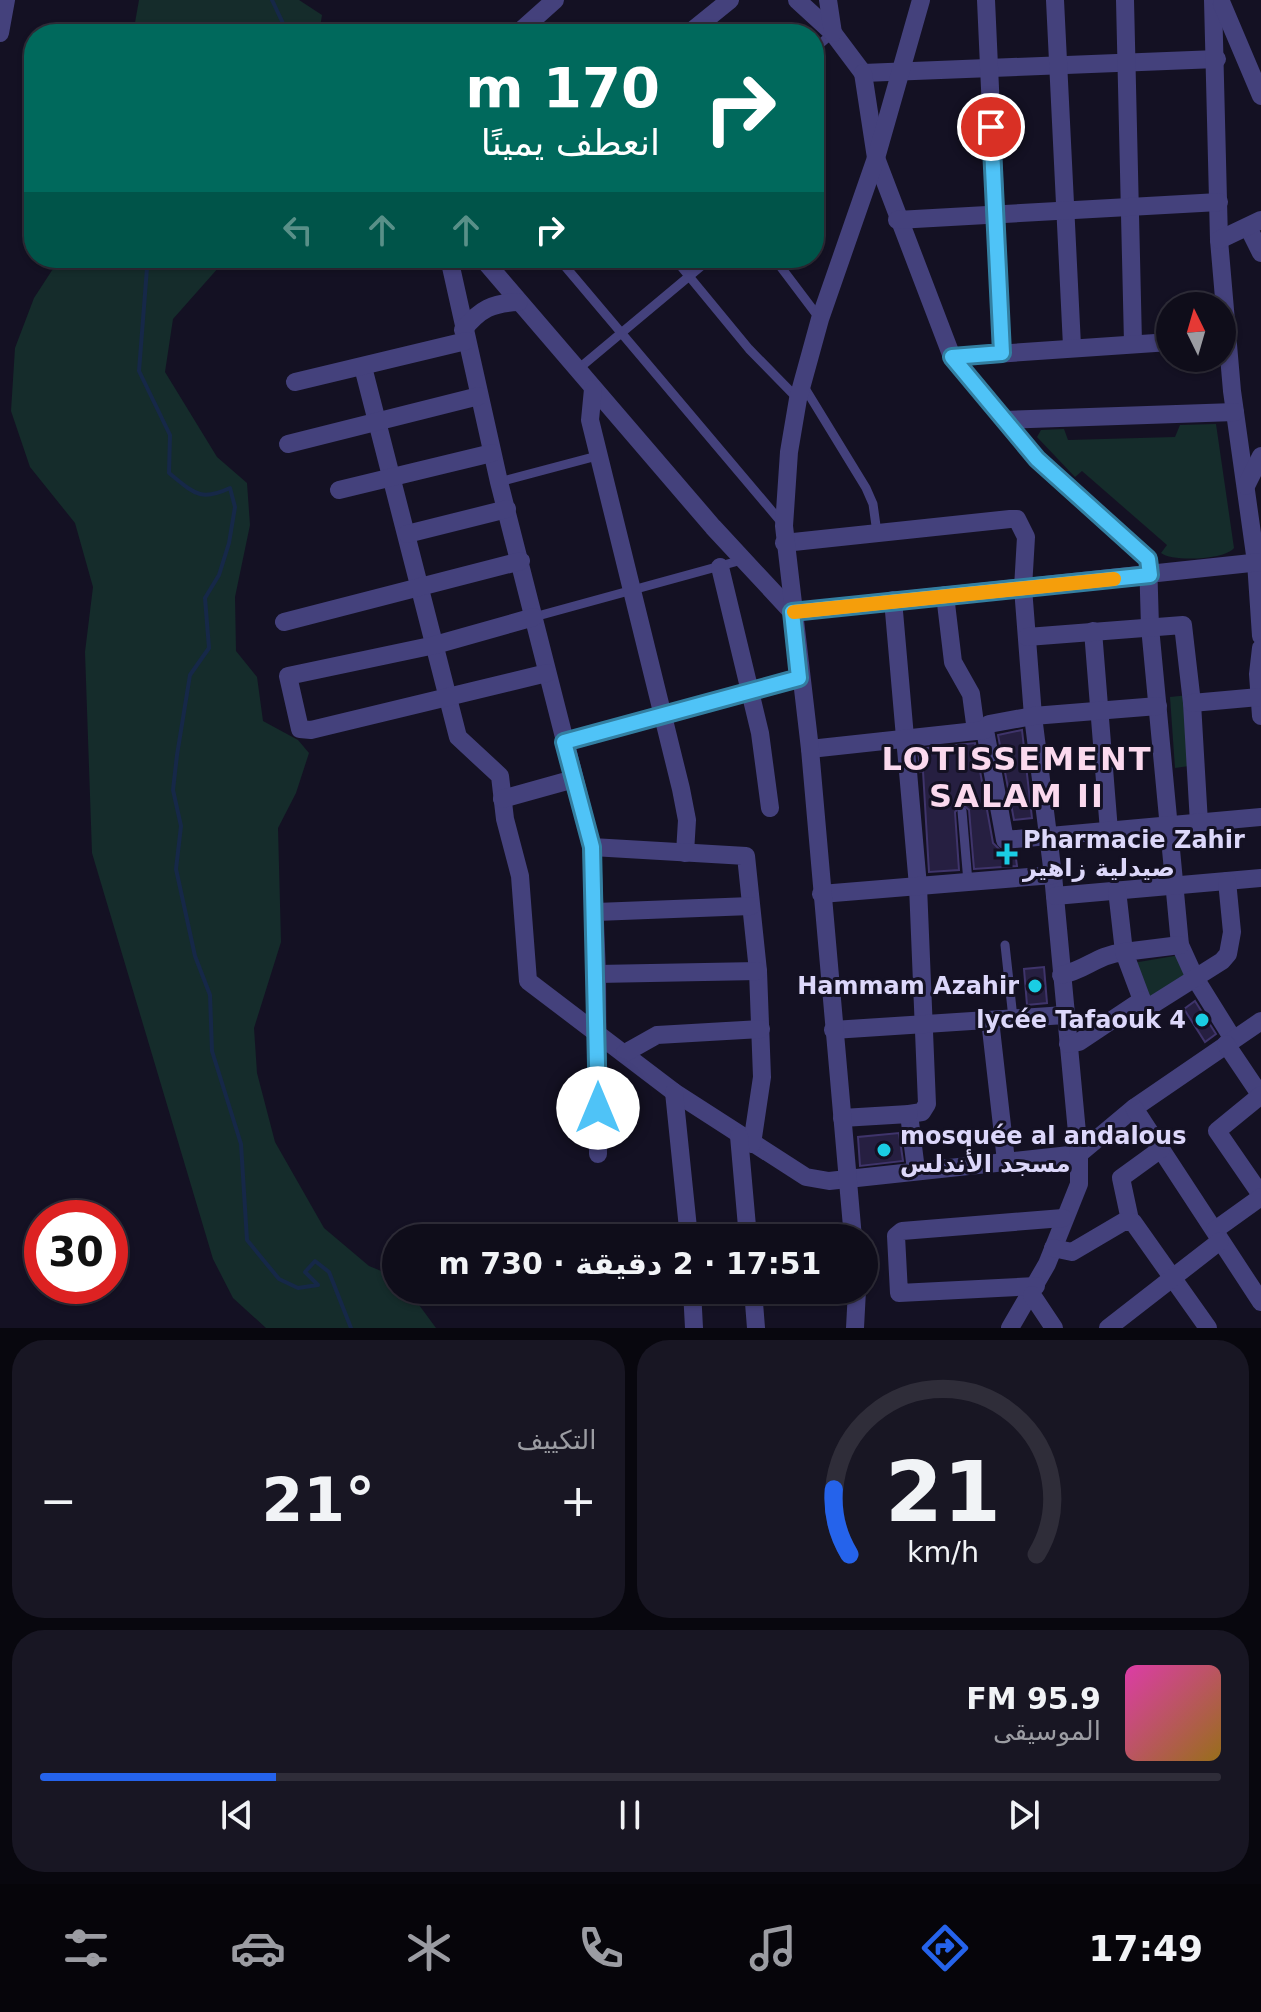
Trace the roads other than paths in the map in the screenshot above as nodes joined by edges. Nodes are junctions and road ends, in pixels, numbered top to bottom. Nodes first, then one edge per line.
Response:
1 (6, 0) edge
2 (555, 0) edge
3 (730, 0) edge
4 (797, 0) edge
5 (828, 0) edge
6 (921, 0) edge
7 (986, 0) edge
8 (1055, 0) edge
9 (1125, 0) edge
10 (1219, 3) edge
11 (528, 24) edge
12 (700, 24) edge
13 (823, 24) edge
14 (824, 25) edge
15 (0, 33) edge
16 (833, 33) junction
17 (824, 41) edge
18 (1217, 59) junction
19 (1127, 62) junction
20 (1060, 65) junction
21 (988, 68) junction
22 (901, 71) junction
23 (863, 73) junction
24 (1261, 96) edge
25 (876, 158) junction
26 (1219, 202) junction
27 (1130, 209) junction
28 (1066, 212) junction
29 (995, 214) junction
30 (897, 220) junction
31 (1254, 224) edge
32 (1219, 240) junction
33 (1261, 253) edge
34 (451, 268) edge
35 (495, 268) edge
36 (566, 268) edge
37 (682, 268) edge
38 (699, 268) edge
39 (782, 268) edge
40 (689, 277) junction
41 (1222, 292) edge
42 (519, 302) junction
43 (820, 319) junction
44 (623, 335) junction
45 (464, 336) junction
46 (1156, 342) edge
47 (1133, 343) junction
48 (1072, 346) junction
49 (1002, 353) junction
50 (952, 357) junction
51 (363, 367) junction
52 (577, 370) junction
53 (1229, 372) edge
54 (295, 382) dead end
55 (593, 389) junction
56 (801, 392) junction
57 (479, 396) junction
58 (1235, 412) junction
59 (1004, 420) junction
60 (379, 421) junction
61 (288, 444) dead end
62 (492, 453) junction
63 (597, 456) junction
64 (1261, 456) edge
65 (393, 478) junction
66 (499, 482) junction
67 (1246, 486) junction
68 (339, 490) dead end
69 (507, 509) junction
70 (877, 533) junction
71 (407, 534) junction
72 (784, 534) junction
73 (742, 560) junction
74 (521, 561) junction
75 (1259, 562) edge
76 (720, 567) junction
77 (1150, 575) junction
78 (421, 588) junction
79 (1023, 588) junction
80 (631, 591) junction
81 (945, 595) junction
82 (893, 600) junction
83 (792, 612) junction
84 (534, 617) junction
85 (284, 622) dead end
86 (1150, 627) junction
87 (1093, 631) junction
88 (1261, 636) edge
89 (1027, 637) junction
90 (435, 645) junction
91 (1261, 648) edge
92 (547, 673) junction
93 (799, 678) junction
94 (750, 688) junction
95 (448, 698) junction
96 (1192, 703) junction
97 (1158, 706) junction
98 (1260, 706) edge
99 (1101, 710) junction
100 (661, 714) junction
101 (1033, 716) junction
102 (980, 730) junction
103 (905, 740) junction
104 (564, 742) junction
105 (810, 749) junction
106 (574, 779) junction
107 (502, 799) junction
108 (770, 808) dead end
109 (962, 811) dead end
110 (1261, 817) edge
111 (1199, 823) junction
112 (1167, 826) junction
113 (1109, 831) junction
114 (1048, 836) junction
115 (592, 847) junction
116 (685, 853) junction
117 (1053, 875) junction
118 (1261, 878) edge
119 (1227, 881) junction
120 (968, 882) junction
121 (918, 886) junction
122 (1175, 886) junction
123 (1117, 890) junction
124 (821, 894) junction
125 (1055, 896) junction
126 (751, 906) junction
127 (596, 912) junction
128 (1005, 945) dead end
129 (1180, 945) junction
130 (1124, 952) junction
131 (758, 971) junction
132 (597, 974) junction
133 (1061, 975) junction
134 (1195, 978) junction
135 (1142, 1000) junction
136 (1065, 1015) junction
137 (1013, 1018) junction
138 (990, 1020) junction
139 (1261, 1021) edge
140 (923, 1024) junction
141 (761, 1029) junction
142 (833, 1030) junction
143 (598, 1036) junction
144 (1230, 1042) junction
145 (1068, 1044) junction
146 (625, 1053) junction
147 (674, 1092) junction
148 (1261, 1096) edge
149 (1134, 1108) junction
150 (909, 1114) junction
151 (842, 1118) junction
152 (745, 1140) junction
153 (1161, 1149) junction
154 (598, 1154) dead end
155 (1079, 1154) junction
156 (1006, 1161) junction
157 (916, 1170) junction
158 (848, 1178) junction
159 (1261, 1196) edge
160 (1063, 1218) junction
161 (1130, 1220) junction
162 (688, 1224) edge
163 (748, 1224) edge
164 (852, 1224) edge
165 (1218, 1236) junction
166 (1053, 1248) junction
167 (1173, 1278) junction
168 (1034, 1291) junction
169 (1261, 1302) edge
170 (693, 1304) edge
171 (754, 1304) edge
172 (856, 1304) edge
173 (694, 1328) edge
174 (756, 1328) edge
175 (855, 1328) edge
176 (1010, 1328) edge
177 (1054, 1328) edge
178 (1108, 1328) edge
179 (1208, 1328) edge

1 - 15 street
2 - 11 street
3 - 12 street
4 - 13 street
5 - 16 street
6 - 22 street
7 - 21 street
8 - 20 street
9 - 19 street
10 - 18 street
10 - 24 street
14 - 16 street
16 - 17 lane
16 - 23 street
18 - 19 street
18 - 26 street
19 - 20 street
19 - 27 street
20 - 21 street
20 - 28 street
21 - 22 street
21 - 29 street
22 - 23 street
22 - 25 street
23 - 25 street
25 - 30 street
25 - 43 street
26 - 27 street
26 - 32 street
27 - 28 street
27 - 47 street
28 - 29 street
28 - 48 street
29 - 30 street
29 - 49 street
30 - 50 street
31 - 32 street
31 - 33 street
32 - 41 street
34 - 45 street
35 - 42 street
36 - 44 lane
37 - 40 lane
38 - 40 lane
39 - 43 lane
40 - 44 lane
40 - 56 lane
42 - 45 street
42 - 52 street
43 - 56 street
44 - 52 lane
44 - 72 lane
45 - 51 street
45 - 57 street
46 - 47 street
47 - 48 street
48 - 49 street
49 - 50 street
50 - 59 street
51 - 54 street
51 - 60 street
52 - 55 street
53 - 58 street
55 - 63 street
55 - 73 street
56 - 70 lane
56 - 72 street
57 - 60 street
57 - 62 street
58 - 59 street
58 - 67 street
59 - 77 street
60 - 61 street
60 - 65 street
62 - 65 street
62 - 66 street
63 - 66 lane
63 - 80 street
64 - 67 street
65 - 68 street
65 - 71 street
66 - 69 street
67 - 75 street
69 - 71 street
69 - 74 street
70 - 72 street
70 - 79 street
71 - 78 street
72 - 83 street
73 - 76 lane
73 - 83 street
74 - 78 street
74 - 84 street
75 - 77 street
75 - 88 street
76 - 80 lane
76 - 94 street
77 - 79 street
77 - 86 street
78 - 85 street
78 - 90 street
79 - 81 street
79 - 89 street
80 - 84 lane
80 - 100 street
81 - 82 street
81 - 102 street
82 - 83 street
82 - 103 street
83 - 93 street
84 - 90 street
84 - 92 street
86 - 87 street
86 - 96 street
86 - 97 street
87 - 89 street
87 - 99 street
89 - 101 street
90 - 95 street
90 - 95 street
91 - 98 street
92 - 95 street
92 - 104 street
93 - 94 street
93 - 105 street
94 - 100 street
94 - 108 street
95 - 107 street
96 - 98 street
96 - 111 street
97 - 99 street
97 - 112 street
99 - 101 street
99 - 113 street
100 - 104 street
100 - 116 street
101 - 102 street
101 - 114 street
102 - 103 street
102 - 114 street
103 - 105 street
103 - 121 street
104 - 106 street
105 - 124 street
106 - 107 street
106 - 115 street
107 - 143 street
109 - 120 lane
110 - 111 street
111 - 112 street
112 - 113 street
112 - 122 street
113 - 114 street
114 - 117 street
115 - 116 street
115 - 127 street
116 - 126 street
117 - 120 street
117 - 125 street
118 - 119 street
119 - 122 street
119 - 134 street
120 - 121 street
121 - 124 street
121 - 140 street
122 - 123 street
122 - 129 street
123 - 125 street
123 - 130 street
124 - 142 street
125 - 133 street
126 - 127 street
126 - 131 street
127 - 132 street
128 - 137 lane
129 - 130 street
129 - 134 street
130 - 133 street
130 - 135 street
131 - 132 street
131 - 141 street
132 - 143 street
133 - 136 street
134 - 135 street
134 - 144 street
135 - 145 street
136 - 137 street
136 - 145 street
137 - 138 street
138 - 140 street
138 - 156 street
139 - 144 street
140 - 142 street
140 - 150 street
141 - 146 street
141 - 152 street
142 - 151 street
143 - 146 street
143 - 154 street
144 - 148 street
144 - 149 street
145 - 155 street
146 - 147 street
147 - 152 street
147 - 162 street
148 - 159 street
149 - 153 street
149 - 155 street
150 - 151 street
150 - 157 street
151 - 158 street
152 - 158 street
152 - 163 street
153 - 161 street
153 - 165 street
155 - 156 street
155 - 160 street
156 - 157 street
157 - 158 street
158 - 164 street
159 - 165 street
160 - 166 street
160 - 168 street
161 - 166 street
161 - 167 street
165 - 167 street
165 - 169 street
166 - 168 street
167 - 178 street
167 - 179 street
168 - 176 street
168 - 177 street
170 - 173 street
171 - 174 street
172 - 175 street

